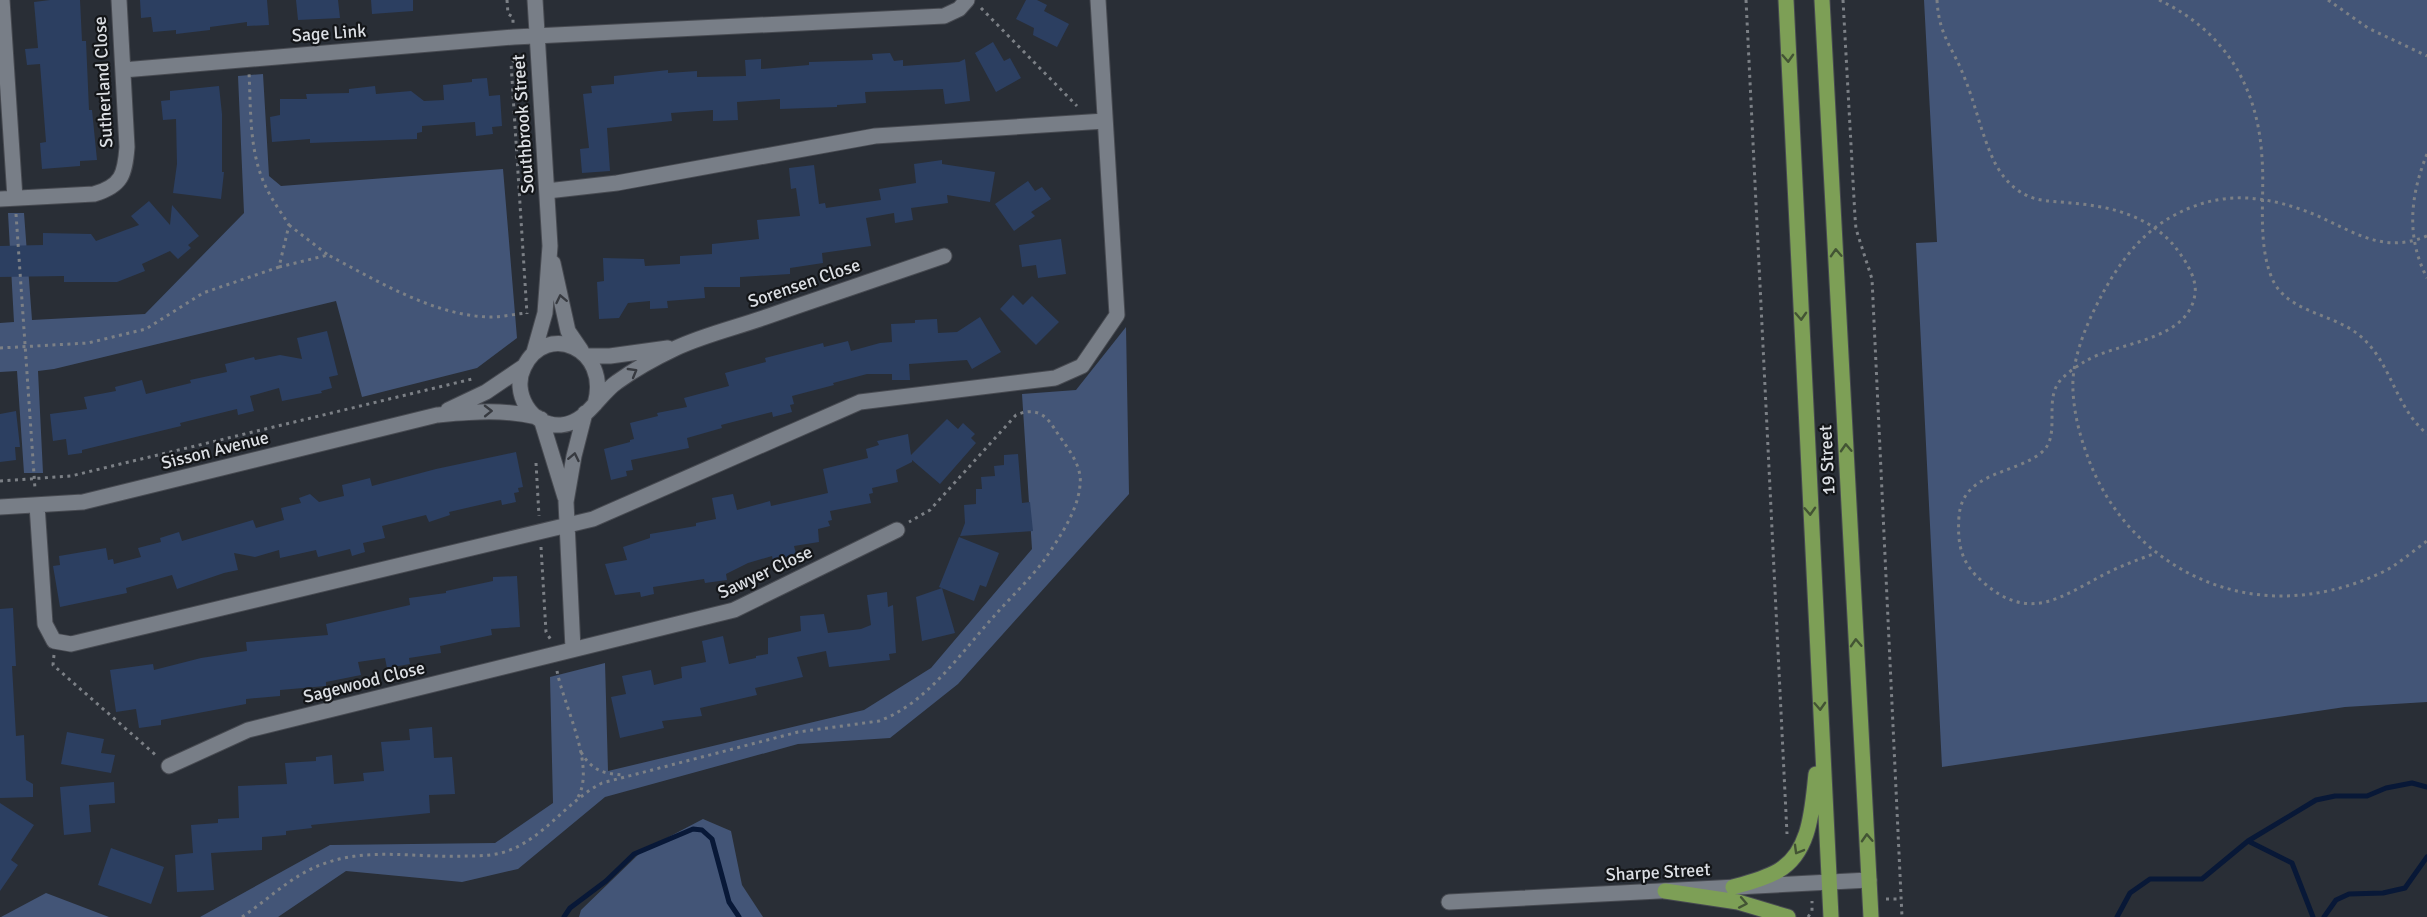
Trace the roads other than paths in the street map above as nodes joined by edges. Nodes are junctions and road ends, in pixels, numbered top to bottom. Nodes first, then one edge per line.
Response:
1 (2, 0) edge
2 (119, 0) edge
3 (535, 0) edge
4 (1098, 0) edge
5 (1786, 0) edge
6 (1822, 0) edge
7 (973, 3) edge
8 (537, 36) junction
9 (123, 69) junction
10 (1099, 122) junction
11 (547, 191) junction
12 (7, 198) edge
13 (550, 246) junction
14 (944, 256) dead end
15 (677, 347) junction
16 (534, 352) junction
17 (584, 353) junction
18 (523, 368) junction
19 (590, 408) junction
20 (437, 415) junction
21 (540, 418) junction
22 (566, 502) junction
23 (37, 505) junction
24 (0, 507) edge
25 (567, 526) junction
26 (897, 530) road end
27 (573, 649) junction
28 (1821, 732) junction
29 (169, 766) road end
30 (1869, 880) junction
31 (1829, 882) junction
32 (1733, 887) junction
33 (1665, 891) junction
34 (1449, 902) dead end
35 (1788, 917) edge
36 (1831, 917) edge
37 (1871, 917) edge

1 - 12 street
2 - 9 street, Sutherland Close
3 - 8 street, Southbrook Street
4 - 10 street
5 -> 28 main road, 19 Street
30 -> 6 main road, 19 Street
7 - 8 street, Sage Link
8 - 9 street, Sage Link
8 - 11 street, Southbrook Street
9 - 12 street, Sutherland Close
10 - 11 street
10 - 25 street
11 - 13 street, Southbrook Street
13 - 16 street, Southbrook Street
17 -> 13 street, Southbrook Street
14 - 15 street, Sorensen Close
15 - 17 street, Sorensen Close
19 -> 15 street, Sorensen Close
16 - 17 street
16 - 18 street
17 - 19 street
18 - 20 street, Sisson Avenue
18 - 21 street
19 - 21 street
22 -> 19 street
20 -> 21 street, Sisson Avenue
20 - 23 street, Sisson Avenue
21 - 22 street
22 - 25 street
23 - 24 street, Sisson Avenue
23 - 25 street
25 - 27 street
26 - 27 street, Sawyer Close
27 - 29 street, Sagewood Close
28 - 31 main road, 19 Street
28 -> 32 main road
30 - 31 street, Sharpe Street
30 - 37 main road, 19 Street
31 - 32 street, Sharpe Street
31 - 36 main road, 19 Street
32 - 33 street, Sharpe Street
33 - 34 street, Sharpe Street
33 -> 35 main road

